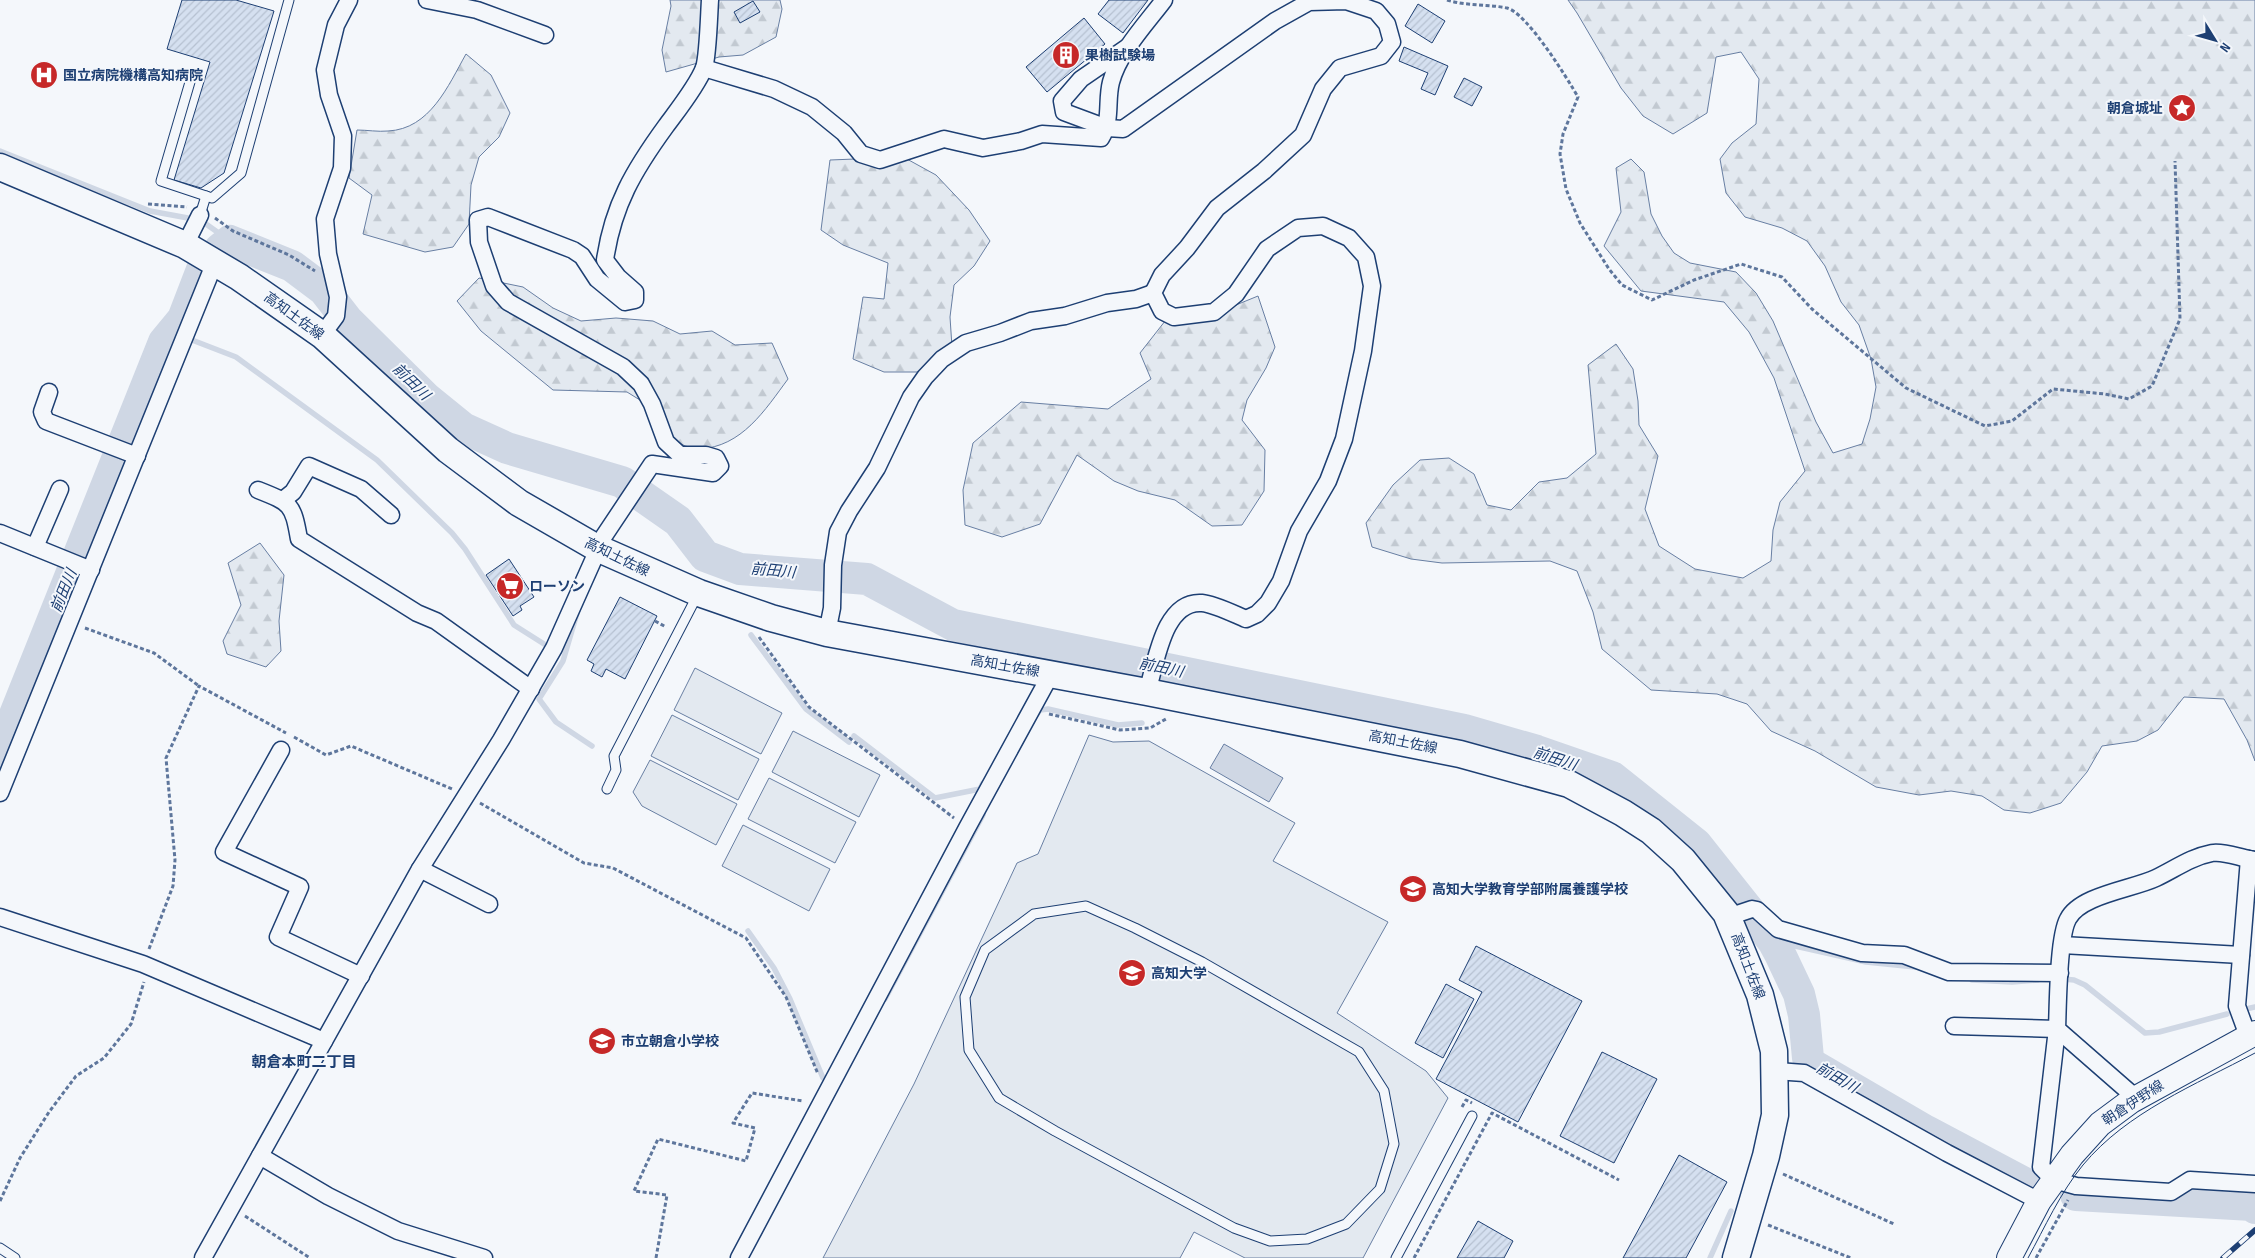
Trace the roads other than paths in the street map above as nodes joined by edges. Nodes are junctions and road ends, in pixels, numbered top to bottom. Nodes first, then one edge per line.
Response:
1 (289, 0) edge
2 (360, 0) edge
3 (427, 0) edge
4 (710, 0) edge
5 (1164, 0) edge
6 (480, 5) edge
7 (345, 6) edge
8 (546, 35) dead end
9 (1129, 46) junction
10 (704, 68) junction
11 (190, 82) dead end
12 (1107, 128) junction
13 (0, 167) edge
14 (206, 196) junction
15 (195, 224) junction
16 (215, 262) junction
17 (1153, 293) junction
18 (329, 325) junction
19 (49, 392) dead end
20 (134, 454) junction
21 (60, 488) dead end
22 (258, 490) dead end
23 (283, 500) junction
24 (391, 515) dead end
25 (0, 533) edge
26 (34, 547) junction
27 (597, 548) junction
28 (86, 568) junction
29 (699, 594) junction
30 (827, 633) junction
31 (1051, 674) junction
32 (1150, 683) junction
33 (531, 689) junction
34 (281, 750) dead end
35 (607, 789) dead end
36 (0, 793) edge
37 (2252, 860) edge
38 (420, 869) junction
39 (489, 904) dead end
40 (1739, 913) junction
41 (0, 917) edge
42 (1136, 928) joint
43 (2062, 945) junction
44 (2241, 956) junction
45 (2060, 973) junction
46 (361, 976) junction
47 (1954, 1026) dead end
48 (2057, 1029) junction
49 (2251, 1035) edge
50 (324, 1042) junction
51 (1776, 1071) junction
52 (2136, 1098) junction
53 (1472, 1116) dead end
54 (260, 1156) junction
55 (2054, 1180) junction
56 (2255, 1184) edge
57 (2039, 1201) junction
58 (0, 1248) edge
59 (14, 1258) edge
60 (202, 1258) edge
61 (484, 1258) edge
62 (739, 1258) edge
63 (1396, 1258) edge
64 (1736, 1258) edge
65 (2009, 1258) edge

1 - 14 lane
2 - 7 street
3 - 6 street
4 - 10 street
5 - 9 street
6 - 8 street
7 - 18 street
9 - 12 street
9 - 12 street
10 - 12 street
10 - 27 street
11 - 14 lane
12 - 17 street
13 - 15 main road, 高知土佐線
14 - 15 lane
15 - 16 main road, 高知土佐線
16 - 18 main road, 高知土佐線
16 - 20 street
17 - 30 street
17 - 32 street
18 - 27 main road, 高知土佐線
19 - 20 street
20 - 28 street
21 - 26 street
22 - 23 street
23 - 24 street
23 - 33 street
25 - 26 street
26 - 28 street
27 - 29 main road, 高知土佐線
27 - 33 street
28 - 36 street
29 - 30 main road, 高知土佐線
29 - 35 lane
30 - 31 main road, 高知土佐線
31 - 32 main road, 高知土佐線
31 - 62 street
32 - 40 main road, 高知土佐線
33 - 38 street
34 - 46 street
37 - 43 street
37 - 44 street
38 - 39 street
38 - 46 street
40 - 45 street
40 - 51 main road, 高知土佐線
41 - 50 street
42 - 42 lane
43 - 44 street
43 - 45 street
44 - 49 street
45 - 48 street
46 - 50 street
47 - 48 street
48 - 52 street
48 - 55 street
49 - 52 main road, 朝倉伊野線
50 - 54 street
51 - 57 street
51 - 64 main road, 高知土佐線
52 - 55 main road, 朝倉伊野線
53 - 63 lane
54 - 60 street
54 - 61 street
55 - 56 street
55 - 57 main road, 朝倉伊野線
57 - 65 main road, 朝倉伊野線
58 - 59 lane

